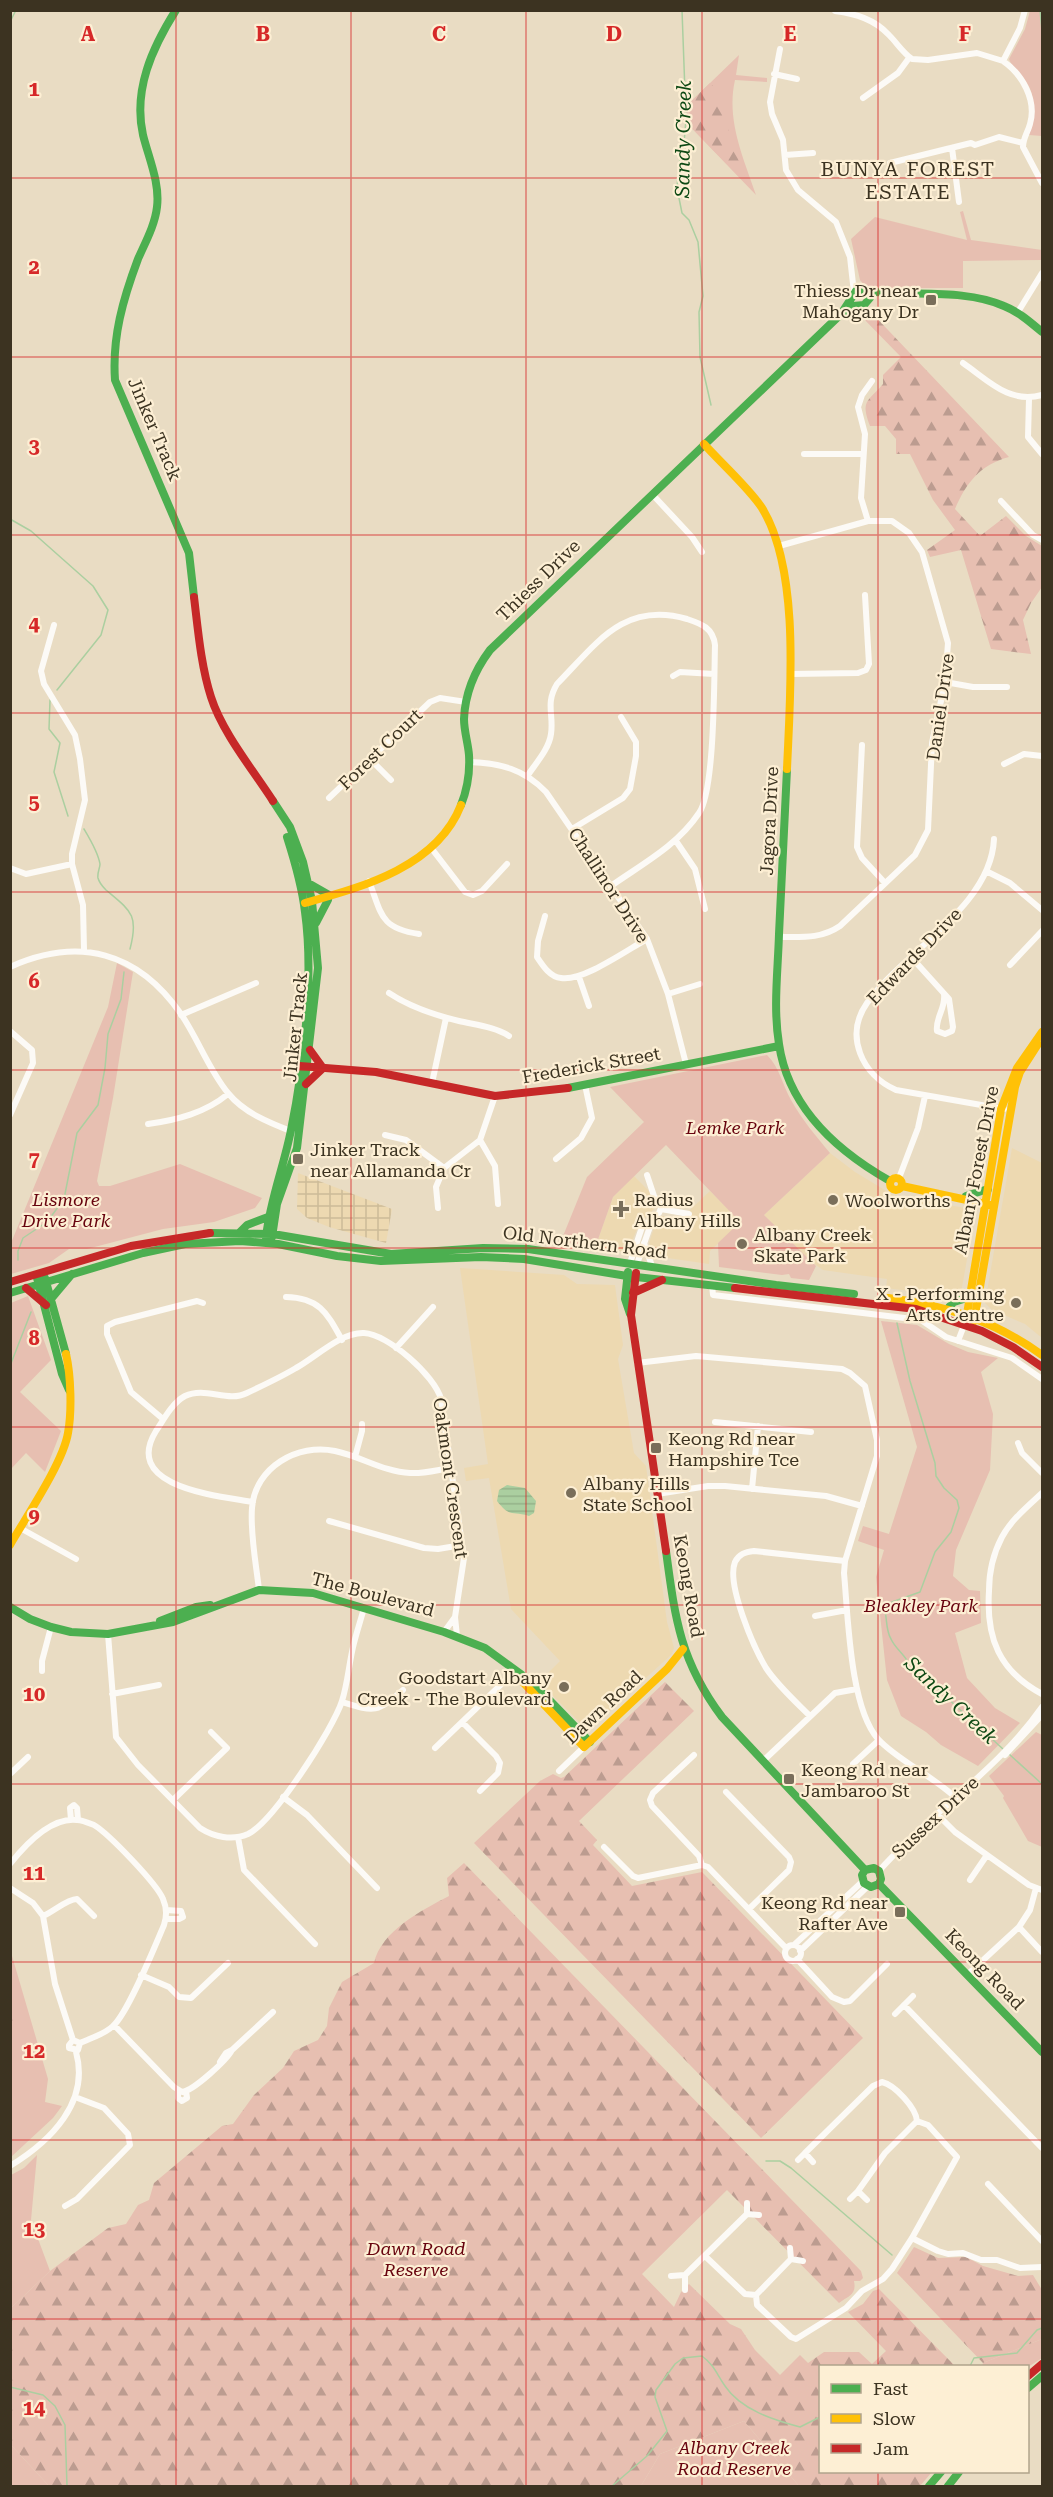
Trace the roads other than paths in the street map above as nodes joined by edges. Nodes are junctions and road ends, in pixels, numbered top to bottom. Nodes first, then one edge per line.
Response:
1 (176, 10) edge
2 (835, 10) edge
3 (1025, 10) edge
4 (780, 48) dead end
5 (909, 58) junction
6 (1003, 61) junction
7 (774, 74) junction
8 (797, 79) dead end
9 (863, 98) dead end
10 (1023, 143) junction
11 (952, 148) junction
12 (813, 153) dead end
13 (785, 155) junction
14 (890, 163) dead end
15 (1042, 183) edge
16 (959, 202) dead end
17 (1042, 273) edge
18 (853, 275) junction
19 (867, 293) junction
20 (854, 294) junction
21 (858, 305) junction
22 (1018, 312) junction
23 (841, 314) junction
24 (1042, 333) edge
25 (963, 363) dead end
26 (872, 381) dead end
27 (1042, 395) edge
28 (1029, 399) junction
29 (704, 444) junction
30 (804, 454) dead end
31 (862, 454) junction
32 (1042, 454) edge
33 (652, 494) junction
34 (1001, 501) dead end
35 (868, 521) junction
36 (1042, 540) edge
37 (780, 546) junction
38 (702, 552) dead end
39 (865, 595) dead end
40 (54, 625) dead end
41 (714, 674) junction
42 (791, 674) junction
43 (673, 676) dead end
44 (945, 682) junction
45 (1007, 687) dead end
46 (466, 702) junction
47 (621, 717) dead end
48 (862, 745) dead end
49 (1042, 756) edge
50 (370, 759) junction
51 (469, 762) junction
52 (1004, 764) dead end
53 (528, 775) junction
54 (391, 780) dead end
55 (329, 798) dead end
56 (282, 817) junction
57 (572, 829) junction
58 (994, 839) dead end
59 (676, 841) junction
60 (432, 849) junction
61 (72, 864) junction
62 (507, 864) dead end
63 (10, 868) edge
64 (986, 871) junction
65 (369, 881) junction
66 (308, 883) junction
67 (885, 883) junction
68 (611, 886) junction
69 (332, 896) junction
70 (309, 904) junction
71 (705, 909) dead end
72 (1042, 910) edge
73 (545, 916) dead end
74 (316, 923) junction
75 (1042, 931) edge
76 (419, 934) dead end
77 (779, 937) junction
78 (646, 939) junction
79 (84, 950) junction
80 (912, 958) junction
81 (1010, 965) dead end
82 (10, 968) edge
83 (579, 977) junction
84 (256, 983) dead end
85 (700, 984) dead end
86 (389, 993) dead end
87 (668, 994) junction
88 (944, 994) junction
89 (589, 1006) dead end
90 (181, 1015) junction
91 (446, 1018) junction
92 (10, 1031) edge
93 (1042, 1032) edge
94 (509, 1036) dead end
95 (1042, 1039) edge
96 (779, 1046) junction
97 (310, 1050) junction
98 (686, 1064) junction
99 (304, 1066) junction
100 (323, 1068) junction
101 (432, 1083) junction
102 (306, 1084) junction
103 (585, 1085) junction
104 (228, 1094) junction
105 (925, 1095) junction
106 (495, 1096) junction
107 (1005, 1110) junction
108 (10, 1115) edge
109 (148, 1124) dead end
110 (295, 1133) junction
111 (385, 1135) dead end
112 (480, 1140) junction
113 (556, 1159) dead end
114 (444, 1168) junction
115 (647, 1174) dead end
116 (897, 1182) junction
117 (988, 1189) junction
118 (963, 1197) junction
119 (990, 1203) junction
120 (498, 1204) dead end
121 (438, 1208) dead end
122 (661, 1209) junction
123 (689, 1214) dead end
124 (268, 1217) junction
125 (653, 1218) junction
126 (240, 1232) junction
127 (269, 1238) junction
128 (644, 1243) junction
129 (634, 1264) junction
130 (652, 1266) junction
131 (40, 1273) junction
132 (72, 1274) junction
133 (631, 1277) junction
134 (662, 1280) junction
135 (10, 1282) edge
136 (43, 1283) junction
137 (712, 1285) junction
138 (26, 1288) junction
139 (10, 1293) edge
140 (633, 1293) junction
141 (286, 1297) dead end
142 (970, 1297) junction
143 (48, 1302) junction
144 (202, 1303) dead end
145 (433, 1306) dead end
146 (949, 1307) junction
147 (631, 1315) junction
148 (970, 1320) junction
149 (342, 1340) junction
150 (962, 1342) junction
151 (396, 1348) junction
152 (1042, 1355) edge
153 (637, 1363) junction
154 (1042, 1367) edge
155 (1042, 1379) edge
156 (163, 1419) junction
157 (715, 1422) dead end
158 (362, 1424) dead end
159 (758, 1426) junction
160 (811, 1432) dead end
161 (1018, 1443) dead end
162 (355, 1457) junction
163 (450, 1468) junction
164 (1042, 1473) edge
165 (752, 1489) junction
166 (1042, 1493) edge
167 (657, 1494) junction
168 (253, 1502) junction
169 (861, 1506) junction
170 (329, 1521) dead end
171 (20, 1528) junction
172 (10, 1545) edge
173 (462, 1545) junction
174 (76, 1559) dead end
175 (845, 1561) junction
176 (259, 1590) junction
177 (10, 1607) edge
178 (364, 1608) junction
179 (847, 1610) junction
180 (815, 1616) dead end
181 (455, 1617) junction
182 (51, 1627) junction
183 (444, 1632) junction
184 (108, 1634) junction
185 (457, 1636) junction
186 (683, 1649) junction
187 (688, 1662) junction
188 (669, 1666) junction
189 (42, 1671) dead end
190 (515, 1671) junction
191 (159, 1685) dead end
192 (856, 1689) junction
193 (403, 1690) dead end
194 (112, 1694) junction
195 (1042, 1695) edge
196 (342, 1702) junction
197 (1042, 1707) edge
198 (1042, 1715) edge
199 (810, 1716) junction
200 (462, 1722) junction
201 (211, 1732) dead end
202 (879, 1740) junction
203 (587, 1744) junction
204 (1012, 1745) junction
205 (435, 1748) dead end
206 (694, 1755) dead end
207 (28, 1757) dead end
208 (762, 1761) junction
209 (853, 1764) dead end
210 (559, 1771) dead end
211 (10, 1774) edge
212 (480, 1791) dead end
213 (726, 1792) dead end
214 (283, 1797) junction
215 (956, 1798) junction
216 (173, 1800) junction
217 (938, 1815) junction
218 (238, 1837) junction
219 (604, 1846) dead end
220 (987, 1855) junction
221 (10, 1864) edge
222 (702, 1865) junction
223 (865, 1870) junction
224 (879, 1871) junction
225 (970, 1880) dead end
226 (866, 1883) junction
227 (879, 1884) junction
228 (10, 1888) edge
229 (377, 1888) dead end
230 (1039, 1889) edge
231 (749, 1909) junction
232 (166, 1910) junction
233 (43, 1916) junction
234 (94, 1916) dead end
235 (166, 1919) junction
236 (1019, 1927) junction
237 (315, 1944) dead end
238 (794, 1945) junction
239 (786, 1948) junction
240 (800, 1950) junction
241 (1042, 1952) edge
242 (797, 1959) junction
243 (228, 1963) dead end
244 (887, 1964) dead end
245 (141, 1975) junction
246 (967, 1975) junction
247 (913, 1996) dead end
248 (904, 2005) junction
249 (273, 2012) dead end
250 (895, 2014) dead end
251 (114, 2025) junction
252 (73, 2040) junction
253 (80, 2043) junction
254 (76, 2052) junction
255 (1042, 2052) edge
256 (75, 2097) junction
257 (917, 2121) junction
258 (1042, 2148) edge
259 (805, 2153) junction
260 (798, 2160) dead end
261 (813, 2162) dead end
262 (10, 2166) edge
263 (988, 2184) dead end
264 (858, 2192) junction
265 (850, 2199) dead end
266 (867, 2200) dead end
267 (747, 2203) dead end
268 (65, 2206) dead end
269 (747, 2214) junction
270 (759, 2215) dead end
271 (912, 2238) junction
272 (1042, 2241) edge
273 (790, 2248) dead end
274 (705, 2256) junction
275 (791, 2259) junction
276 (803, 2261) dead end
277 (1042, 2267) edge
278 (686, 2275) junction
279 (672, 2276) dead end
280 (685, 2290) dead end
281 (756, 2295) junction
282 (1042, 2364) edge
283 (1029, 2375) edge
284 (1042, 2376) edge
285 (1029, 2387) edge
286 (940, 2473) edge
287 (958, 2473) edge
288 (929, 2487) edge
289 (948, 2487) edge

1 - 56 main road, Jinker Track
2 - 5 street
3 - 6 street
4 - 7 street
5 - 6 street
5 - 9 street
6 - 10 street
7 - 8 street
7 - 13 street
10 - 11 street
10 - 15 street
11 - 14 street
11 - 16 street
12 - 13 street
13 - 18 street
17 - 22 street
18 - 19 street
18 - 20 street
19 - 20 main road
19 - 21 main road
19 - 22 main road
20 - 21 main road
20 - 23 main road
21 - 23 main road
22 - 24 main road
23 - 29 main road, Thiess Drive
25 - 28 street
26 - 31 street
27 - 28 street
28 - 32 street
29 - 33 main road, Thiess Drive
29 - 37 main road, Jagora Drive
30 - 31 street
31 - 35 street
33 - 38 street
33 - 46 main road, Thiess Drive
34 - 36 street
35 - 37 street, Daniel Drive
35 - 44 street, Daniel Drive
37 - 42 main road, Jagora Drive
39 - 42 street
40 - 61 street
41 - 43 street
41 - 53 street
41 - 59 street
42 - 77 main road, Jagora Drive
44 - 45 street
44 - 67 street, Daniel Drive
46 - 50 street, Forest Court
46 - 51 main road, Thiess Drive
47 - 57 street
48 - 67 street
49 - 52 street
50 - 54 street
50 - 55 street, Forest Court
51 - 53 street, Challinor Drive
51 - 60 main road, Thiess Drive
53 - 57 street, Challinor Drive
56 - 66 main road, Jinker Track
56 - 70 main road, Jinker Track
57 - 68 street, Challinor Drive
58 - 64 street, Edwards Drive
59 - 68 street
59 - 71 street
60 - 62 street
60 - 65 main road, Thiess Drive
61 - 63 street
61 - 79 street
64 - 72 street
64 - 80 street, Edwards Drive
65 - 69 main road, Thiess Drive
65 - 76 street
66 - 69 main road
66 - 70 main road, Jinker Track
67 - 77 street, Daniel Drive
68 - 78 street, Challinor Drive
69 - 70 main road, Thiess Drive
69 - 74 main road
70 - 74 main road, Jinker Track
70 - 99 main road, Jinker Track
73 - 83 street
74 - 97 main road, Jinker Track
75 - 81 street
77 - 96 main road, Jagora Drive
78 - 83 street
78 - 87 street, Challinor Drive
79 - 82 street
79 - 90 street
80 - 88 street
80 - 105 street, Edwards Drive
83 - 89 street
84 - 90 street
85 - 87 street
86 - 91 street
87 - 98 street, Challinor Drive
88 - 88 street
90 - 104 street
91 - 94 street
91 - 101 street
92 - 108 street
93 - 107 main road, Albany Forest Drive
95 - 107 main road, Albany Forest Drive
96 - 98 main road, Frederick Street
96 - 116 main road, Jagora Drive
97 - 99 main road, Jinker Track
97 - 100 main road
98 - 103 main road, Frederick Street
99 - 100 main road, Frederick Street
99 - 102 main road, Jinker Track
99 - 110 main road, Jinker Track
100 - 101 main road, Frederick Street
100 - 102 main road
101 - 106 main road, Frederick Street
102 - 110 main road, Jinker Track
103 - 106 main road, Frederick Street
103 - 113 street
104 - 109 street
104 - 110 street
105 - 107 street, Edwards Drive
105 - 116 street
106 - 112 street
107 - 117 main road, Albany Forest Drive
107 - 119 main road, Albany Forest Drive
110 - 124 main road, Jinker Track
110 - 127 main road, Jinker Track
111 - 114 street
112 - 114 street
112 - 120 street
114 - 121 street
115 - 122 street
116 - 118 main road, Jagora Drive
117 - 118 main road
117 - 119 main road, Albany Forest Drive
118 - 119 main road, Jagora Drive
119 - 142 main road, Albany Forest Drive
119 - 148 main road, Albany Forest Drive
122 - 123 street
122 - 125 street
124 - 126 main road
124 - 127 main road, Jinker Track
125 - 128 street
125 - 129 street
126 - 127 main road, Old Northern Road
126 - 131 main road, Old Northern Road
127 - 129 main road, Old Northern Road
127 - 132 main road, Old Northern Road
127 - 133 main road, Old Northern Road
128 - 129 street
128 - 130 street
129 - 130 main road, Old Northern Road
129 - 133 main road, Keong Road
130 - 146 main road, Old Northern Road
131 - 135 main road, Old Northern Road
131 - 136 main road
132 - 136 main road, Old Northern Road
132 - 143 main road
133 - 134 main road, Old Northern Road
133 - 140 main road, Keong Road
133 - 147 main road, Keong Road
134 - 137 main road, Old Northern Road
134 - 140 main road
136 - 138 main road, Old Northern Road
136 - 143 main road
137 - 148 main road, Old Northern Road
137 - 150 street
138 - 139 main road, Old Northern Road
138 - 143 main road
140 - 147 main road, Keong Road
141 - 149 street
142 - 146 main road
142 - 148 main road, Albany Forest Drive
143 - 171 main road
144 - 156 street
145 - 151 street
146 - 148 main road, Old Northern Road
147 - 153 main road, Keong Road
148 - 150 street
148 - 152 main road, Old Northern Road
148 - 154 main road, Old Northern Road
149 - 151 street, Oakmont Crescent
149 - 156 street, Oakmont Crescent
150 - 155 street
151 - 163 street, Oakmont Crescent
153 - 167 main road, Keong Road
153 - 169 street
156 - 168 street, Oakmont Crescent
157 - 159 street
158 - 162 street
159 - 160 street
159 - 165 street
161 - 164 street
162 - 163 street
162 - 168 street
163 - 173 street, Oakmont Crescent
165 - 167 street
165 - 169 street
166 - 195 street
167 - 186 main road, Keong Road
168 - 176 street
169 - 175 street
170 - 173 street
171 - 172 main road
171 - 174 street
173 - 181 street, Oakmont Crescent
175 - 179 street
175 - 199 street
176 - 178 main road, The Boulevard
176 - 184 main road, The Boulevard
177 - 182 main road, The Boulevard
178 - 183 main road, The Boulevard
178 - 196 street
179 - 180 street
179 - 192 street
181 - 183 street, Oakmont Crescent
181 - 185 street, Oakmont Crescent
182 - 184 main road, The Boulevard
182 - 189 street
183 - 185 main road, The Boulevard
184 - 194 street
185 - 190 main road, The Boulevard
186 - 187 main road, Keong Road
186 - 188 main road, Dawn Road
187 - 188 main road, Dawn Road
187 - 208 main road, Keong Road
188 - 203 main road, Dawn Road
190 - 200 street
190 - 203 main road, The Boulevard
191 - 194 street
192 - 199 street
192 - 202 street
193 - 196 street
194 - 216 street
196 - 214 street
197 - 204 street, Sussex Drive
198 - 204 street, Sussex Drive
199 - 208 street
200 - 205 street
200 - 212 street
201 - 216 street
202 - 209 street
202 - 215 street
203 - 210 street, Dawn Road
204 - 215 street, Sussex Drive
206 - 222 street
207 - 211 street
208 - 223 main road, Keong Road
213 - 231 street
214 - 218 street
214 - 229 street
215 - 217 street, Sussex Drive
216 - 218 street
217 - 220 street
217 - 224 street, Sussex Drive
218 - 237 street
219 - 222 street
220 - 225 street
220 - 230 street
221 - 232 street
222 - 231 street
223 - 224 main road
223 - 226 main road
224 - 227 main road
226 - 227 main road
226 - 238 street
226 - 240 street
227 - 246 main road, Keong Road
228 - 233 street
230 - 236 street
231 - 239 street
232 - 235 street
232 - 235 street
233 - 234 street
233 - 252 street
235 - 245 street
236 - 241 street
236 - 246 street
238 - 239 street
238 - 240 street
239 - 242 street
240 - 242 street
242 - 244 street
243 - 245 street
245 - 251 street
246 - 255 main road, Keong Road
247 - 248 street
248 - 250 street
248 - 258 street
249 - 251 street
251 - 253 street
252 - 253 street
252 - 254 street
253 - 254 street
254 - 256 street
256 - 262 street
256 - 268 street
257 - 259 street
257 - 264 street
257 - 271 street
259 - 260 street
259 - 261 street
263 - 272 street
264 - 265 street
264 - 266 street
267 - 269 street
269 - 270 street
269 - 274 street
271 - 277 street
271 - 281 street
273 - 275 street
274 - 278 street
274 - 281 street
275 - 276 street
275 - 281 street
278 - 279 street
278 - 280 street
282 - 283 main road
284 - 285 main road
286 - 288 main road
287 - 289 main road

